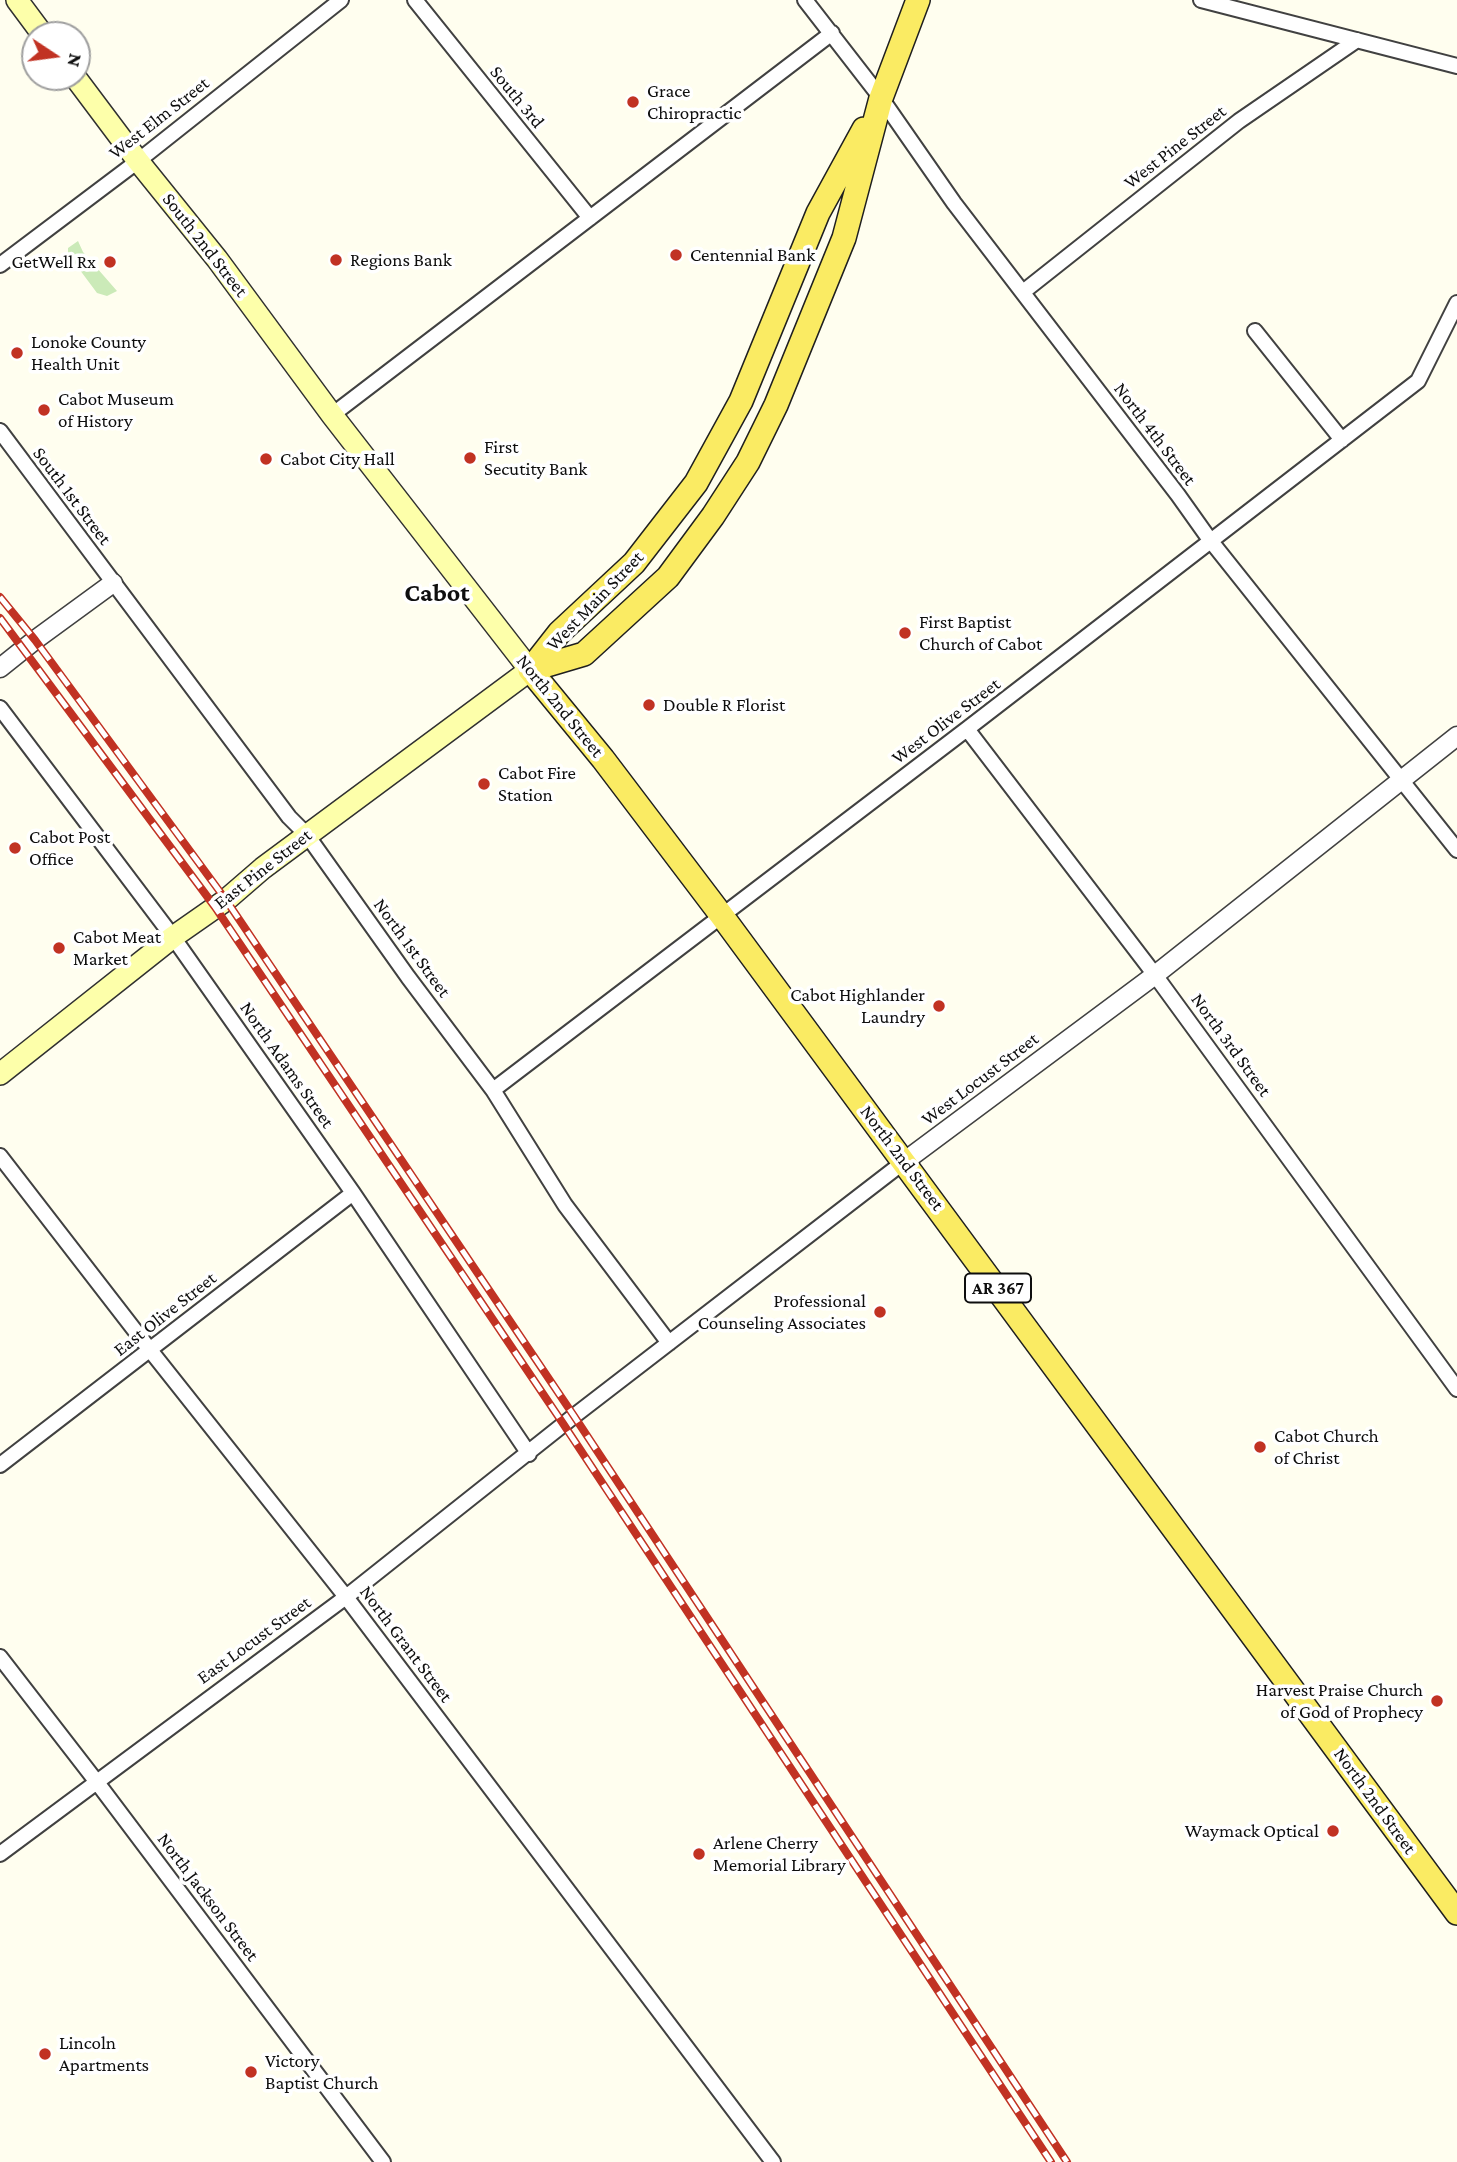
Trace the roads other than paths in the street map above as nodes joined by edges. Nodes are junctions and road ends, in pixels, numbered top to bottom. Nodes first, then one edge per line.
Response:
1 (17, 0) edge
2 (341, 0) edge
3 (415, 0) edge
4 (805, 0) edge
5 (918, 0) edge
6 (1201, 0) edge
7 (33, 21) edge
8 (832, 33) junction
9 (1357, 40) junction
10 (1457, 66) edge
11 (86, 91) edge
12 (881, 99) junction
13 (138, 161) junction
14 (590, 218) junction
15 (0, 265) edge
16 (1023, 292) junction
17 (1457, 303) edge
18 (1255, 331) dead end
19 (331, 415) junction
20 (0, 431) edge
21 (1342, 440) junction
22 (1210, 540) junction
23 (113, 583) junction
24 (0, 668) edge
25 (530, 670) junction
26 (0, 708) edge
27 (967, 729) junction
28 (1457, 736) edge
29 (1401, 780) junction
30 (307, 835) junction
31 (1457, 850) edge
32 (722, 916) junction
33 (173, 937) junction
34 (1155, 975) junction
35 (0, 1074) edge
36 (493, 1090) junction
37 (0, 1156) edge
38 (905, 1161) junction
39 (353, 1192) junction
40 (669, 1343) junction
41 (150, 1350) junction
42 (1457, 1389) edge
43 (528, 1454) junction
44 (0, 1465) edge
45 (346, 1597) junction
46 (0, 1657) edge
47 (96, 1781) junction
48 (0, 1854) edge
49 (1457, 1913) edge
50 (383, 2162) edge
51 (773, 2162) edge

1 - 7 main road
2 - 13 street, West Elm Street
3 - 14 street, South 3rd
4 - 8 street, North 4th Street
5 - 12 main road, West Main Street
6 - 9 street
8 - 12 street, North 4th Street
8 - 14 street
9 - 10 street
9 - 16 street, West Pine Street
11 - 13 main road, South 2nd Street / AR 367
12 - 16 street, North 4th Street
12 - 25 main road, West Main Street
12 - 25 main road, West Main Street
13 - 15 street, West Elm Street
13 - 19 main road, South 2nd Street / AR 367
14 - 19 street
16 - 22 street, North 4th Street
17 - 21 street, West Olive Street
18 - 21 street
19 - 25 main road, North 2nd Street / AR 367
20 - 23 street, South 1st Street
21 - 22 street, West Olive Street
22 - 27 street, West Olive Street
22 - 29 street, North 4th Street
23 - 24 street
23 - 30 street, North 1st Street
25 - 30 main road, East Pine Street
25 - 32 main road, North 2nd Street / AR 367
26 - 33 street, North Adams Street
27 - 32 street, West Olive Street
27 - 34 street, North 3rd Street
28 - 29 street, West Locust Street
29 - 31 street, North 4th Street
29 - 34 street, West Locust Street
30 - 33 main road, East Pine Street
30 - 36 street, North 1st Street
32 - 36 street, West Olive Street
32 - 38 main road, North 2nd Street / AR 367
33 - 35 main road, East Pine Street
33 - 39 street, North Adams Street
34 - 38 street, West Locust Street
34 - 42 street, North 3rd Street
36 - 40 street, North 1st Street
37 - 41 street, North Grant Street
38 - 40 street, West Locust Street
38 - 49 main road, North 2nd Street / AR 367
39 - 41 street, East Olive Street
39 - 43 street, North Adams Street
40 - 43 street, West Locust Street
41 - 44 street, East Olive Street
41 - 45 street, North Grant Street
43 - 45 street, East Locust Street
45 - 47 street, East Locust Street
45 - 51 street, North Grant Street
46 - 47 street, North Jackson Street
47 - 48 street, East Locust Street
47 - 50 street, North Jackson Street

